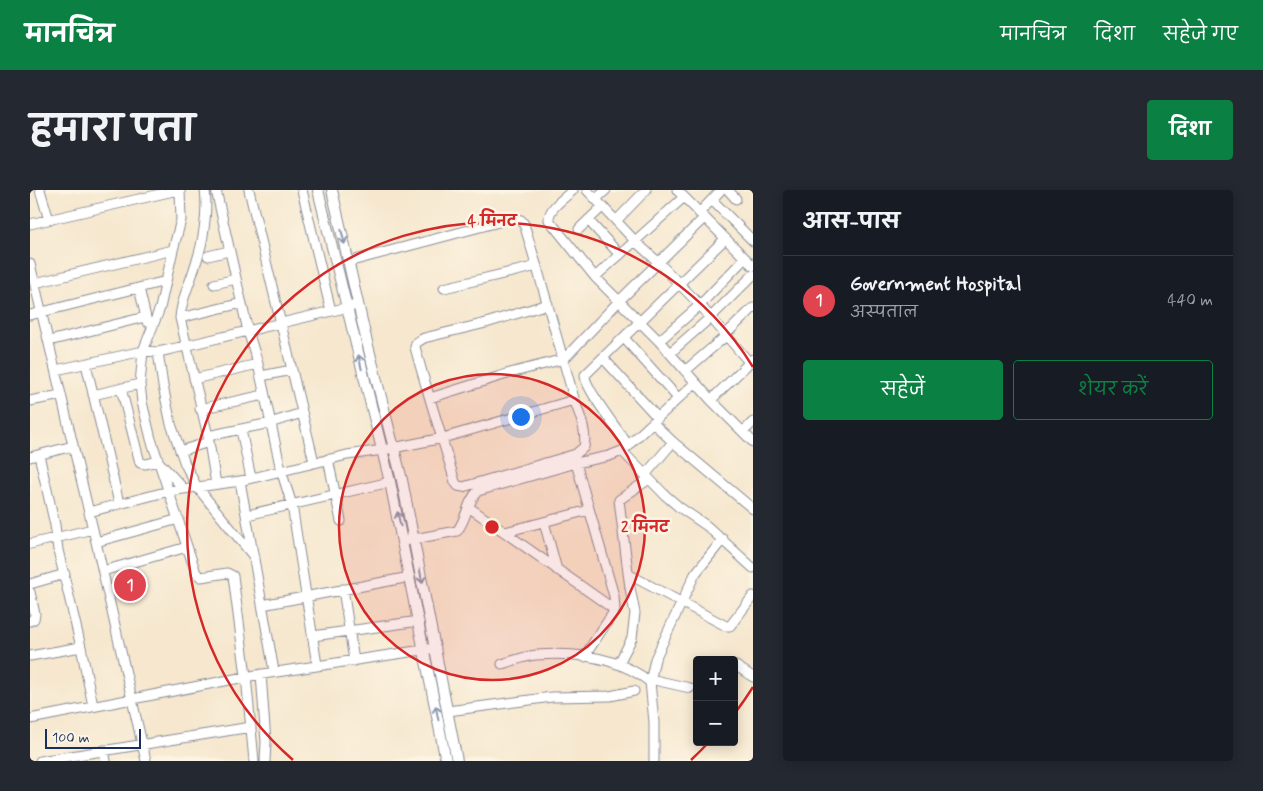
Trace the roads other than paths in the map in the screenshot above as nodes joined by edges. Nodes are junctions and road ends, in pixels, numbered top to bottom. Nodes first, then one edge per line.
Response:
1 (40, 190) edge
2 (179, 190) edge
3 (205, 190) edge
4 (216, 190) edge
5 (249, 190) edge
6 (302, 190) edge
7 (318, 190) edge
8 (332, 190) edge
9 (572, 190) edge
10 (587, 190) edge
11 (606, 190) edge
12 (646, 190) edge
13 (678, 190) edge
14 (721, 190) edge
15 (728, 190) edge
16 (684, 198) junction
17 (712, 200) junction
18 (736, 200) dead end
19 (599, 203) junction
20 (702, 216) junction
21 (49, 220) junction
22 (588, 220) junction
23 (616, 221) junction
24 (30, 224) edge
25 (579, 229) dead end
26 (726, 239) junction
27 (753, 241) edge
28 (636, 242) junction
29 (173, 250) junction
30 (229, 251) junction
31 (620, 255) junction
32 (208, 256) dead end
33 (745, 258) junction
34 (348, 262) junction
35 (658, 262) junction
36 (30, 264) edge
37 (537, 266) junction
38 (753, 266) edge
39 (753, 276) edge
40 (595, 277) junction
41 (236, 279) junction
42 (166, 281) junction
43 (35, 283) junction
44 (214, 284) dead end
45 (679, 284) junction
46 (140, 288) junction
47 (444, 288) dead end
48 (619, 301) junction
49 (242, 303) junction
50 (548, 304) junction
51 (358, 305) junction
52 (700, 305) junction
53 (347, 307) junction
54 (753, 308) edge
55 (331, 311) junction
56 (41, 312) junction
57 (30, 314) edge
58 (146, 317) junction
59 (711, 317) junction
60 (180, 318) junction
61 (640, 322) junction
62 (281, 323) junction
63 (248, 331) junction
64 (150, 334) junction
65 (726, 335) junction
66 (624, 338) junction
67 (49, 340) junction
68 (659, 341) junction
69 (187, 346) junction
70 (151, 352) junction
71 (670, 353) junction
72 (603, 358) junction
73 (564, 359) junction
74 (751, 360) edge
75 (86, 364) junction
76 (258, 364) junction
77 (56, 370) junction
78 (292, 370) junction
79 (685, 371) junction
80 (261, 376) junction
81 (194, 379) junction
82 (695, 383) junction
83 (140, 384) junction
84 (121, 388) junction
85 (61, 395) junction
86 (93, 395) junction
87 (264, 395) junction
88 (430, 398) junction
89 (678, 398) junction
90 (574, 400) junction
91 (711, 400) junction
92 (30, 401) edge
93 (200, 409) junction
94 (302, 413) junction
95 (655, 421) junction
96 (753, 422) edge
97 (270, 423) junction
98 (241, 430) junction
99 (743, 432) junction
100 (442, 438) junction
101 (208, 440) junction
102 (673, 442) junction
103 (753, 442) edge
104 (73, 446) junction
105 (394, 448) junction
106 (626, 448) junction
107 (383, 450) junction
108 (180, 451) junction
109 (34, 456) edge
110 (328, 459) junction
111 (158, 461) junction
112 (314, 462) junction
113 (576, 464) junction
114 (281, 470) junction
115 (647, 477) junction
116 (251, 478) junction
117 (240, 481) junction
118 (390, 482) junction
119 (216, 484) junction
120 (191, 488) junction
121 (169, 491) junction
122 (336, 494) junction
123 (119, 503) junction
124 (292, 506) junction
125 (470, 508) junction
126 (753, 509) edge
127 (589, 510) junction
128 (89, 512) junction
129 (247, 515) junction
130 (178, 519) junction
131 (341, 521) dead end
132 (544, 522) junction
133 (93, 529) junction
134 (504, 532) junction
135 (56, 538) junction
136 (414, 539) junction
137 (723, 539) junction
138 (403, 541) junction
139 (96, 542) junction
140 (30, 544) edge
141 (187, 547) junction
142 (254, 557) junction
143 (753, 568) edge
144 (557, 570) junction
145 (102, 571) junction
146 (64, 574) junction
147 (628, 574) junction
148 (410, 577) junction
149 (30, 584) edge
150 (343, 589) junction
151 (30, 592) edge
152 (306, 596) junction
153 (753, 596) edge
154 (683, 602) junction
155 (262, 604) junction
156 (750, 607) edge
157 (614, 610) junction
158 (30, 621) edge
159 (419, 621) junction
160 (349, 632) junction
161 (313, 636) junction
162 (81, 647) junction
163 (430, 649) junction
164 (30, 656) edge
165 (584, 657) junction
166 (354, 660) junction
167 (619, 663) junction
168 (502, 664) dead end
169 (318, 666) junction
170 (738, 667) edge
171 (274, 671) junction
172 (254, 675) junction
173 (753, 677) edge
174 (650, 681) junction
175 (690, 688) dead end
176 (634, 691) dead end
177 (130, 699) junction
178 (92, 706) junction
179 (448, 711) junction
180 (30, 719) edge
181 (251, 727) junction
182 (141, 744) junction
183 (104, 750) junction
184 (40, 761) edge
185 (106, 761) edge
186 (146, 761) edge
187 (254, 761) edge
188 (265, 761) edge
189 (446, 761) edge
190 (457, 761) edge
191 (654, 761) edge

1 - 21 street
2 - 21 street
2 - 29 street
3 - 60 street
4 - 30 street
5 - 62 street
6 - 55 street
7 - 53 main road
8 -> 34 main road
9 - 40 street
10 - 19 street
11 - 19 street
12 - 23 street
13 - 16 street
14 - 17 street
15 - 18 street
16 - 20 street
16 - 28 street
17 - 20 street
17 - 27 street
19 - 22 street
19 - 23 street
20 - 26 street
20 - 35 street
21 - 24 street
22 - 25 street
22 - 31 street
23 - 28 street
26 - 33 street
26 - 45 street
28 - 31 street
28 - 35 street
29 - 42 street
29 - 43 street
30 - 32 street
30 - 41 street
31 - 40 street
33 - 38 street
33 - 52 street
34 - 37 street
34 - 51 main road
35 - 45 street
35 - 48 street
36 - 43 street
37 - 47 street
37 - 50 street
39 - 59 street
40 - 48 street
41 - 44 street
41 - 49 street
42 - 46 street
42 - 64 street
43 - 56 street
45 - 52 street
45 - 61 street
46 - 56 street
46 - 58 street
48 - 61 street
48 - 73 street
49 - 60 street
49 - 63 street
50 - 73 street
50 - 88 street
51 - 53 street
51 - 105 main road
52 - 59 street
52 - 68 street
53 - 55 street
107 -> 53 main road
54 - 65 street
55 - 62 street
56 - 57 street
56 - 67 street
58 - 64 street
58 - 67 street
59 - 65 street
59 - 71 street
60 - 69 street
61 - 66 street
61 - 68 street
62 - 63 street
62 - 78 street
63 - 69 street
63 - 76 street
64 - 70 street
65 - 74 street
65 - 79 street
66 - 72 street
66 - 89 street
67 - 77 street
68 - 71 street
69 - 70 street
69 - 81 street
70 - 75 street
70 - 83 street
70 - 108 street
71 - 79 street
72 - 95 street
72 - 106 street
73 - 88 street
73 - 90 street
74 - 91 street
75 - 77 street
75 - 86 street
76 - 80 street
76 - 81 street
77 - 85 street
78 - 80 street
78 - 94 street
79 - 82 street
80 - 87 street
81 - 93 street
82 - 89 street
82 - 91 street
83 - 84 street
83 - 111 street
84 - 86 street
84 - 111 street
85 - 92 street
85 - 104 street
86 - 123 street
87 - 93 street
87 - 97 street
88 - 100 street
89 - 95 street
90 - 100 street
90 - 100 street
91 - 99 street
93 - 101 street
94 - 97 street
94 - 112 street
95 - 102 street
95 - 106 street
96 - 99 street
97 - 98 street
97 - 114 street
98 - 101 street
98 - 116 street
99 - 103 street
100 - 105 street
101 - 108 street
101 - 119 street
102 - 115 street
102 - 126 street
104 - 109 street
104 - 128 street
105 - 107 street
105 - 136 main road
106 - 113 street
106 - 115 street
107 - 110 street
107 - 118 main road
108 - 120 street
109 - 135 street
110 - 112 street
110 - 122 street
111 - 120 street
111 - 121 street
112 - 114 street
113 - 125 street
113 - 127 street
114 - 116 street
114 - 124 street
115 - 137 street
115 - 147 street
116 - 117 street
117 - 119 street
117 - 129 street
118 - 122 street
138 -> 118 main road
119 - 120 street
120 - 121 street
120 - 142 street
121 - 123 street
121 - 130 street
122 - 124 street
122 - 131 street
123 - 128 street
124 - 129 street
124 - 152 street
125 - 134 street
125 - 136 street
127 - 132 street
127 - 157 street
128 - 133 street
129 - 142 street
130 - 139 street
130 - 141 street
132 - 134 street
132 - 144 street
133 - 135 street
133 - 139 street
134 - 144 street
135 - 140 street
135 - 146 street
136 - 138 street
136 -> 163 main road
137 - 143 street
137 - 154 street
138 - 148 main road
139 - 145 street
141 - 145 street
141 - 172 street
142 - 155 street
144 - 157 street
145 - 177 street
146 - 149 street
146 - 162 street
147 - 154 street
147 - 167 street
148 - 150 street
148 - 159 main road
150 - 152 street
150 - 160 street
151 - 158 street
152 - 155 street
152 - 161 street
153 - 156 street
154 - 156 street
154 - 174 street
155 - 171 street
157 - 165 street
159 - 160 street
159 - 163 main road
160 - 161 street
160 - 166 street
161 - 169 street
162 - 164 street
162 - 178 street
163 - 166 street
163 - 179 main road
189 -> 163 main road
165 - 167 street
165 - 168 street
166 - 169 street
167 - 174 street
169 - 171 street
170 - 173 street
171 - 172 street
172 - 177 street
172 - 181 street
172 - 188 street
174 - 175 street
174 - 191 street
176 - 179 street
177 - 178 street
177 - 182 street
178 - 180 street
179 - 190 main road
181 - 182 street
181 - 187 street
182 - 183 street
182 - 186 street
183 - 184 street
183 - 185 street

